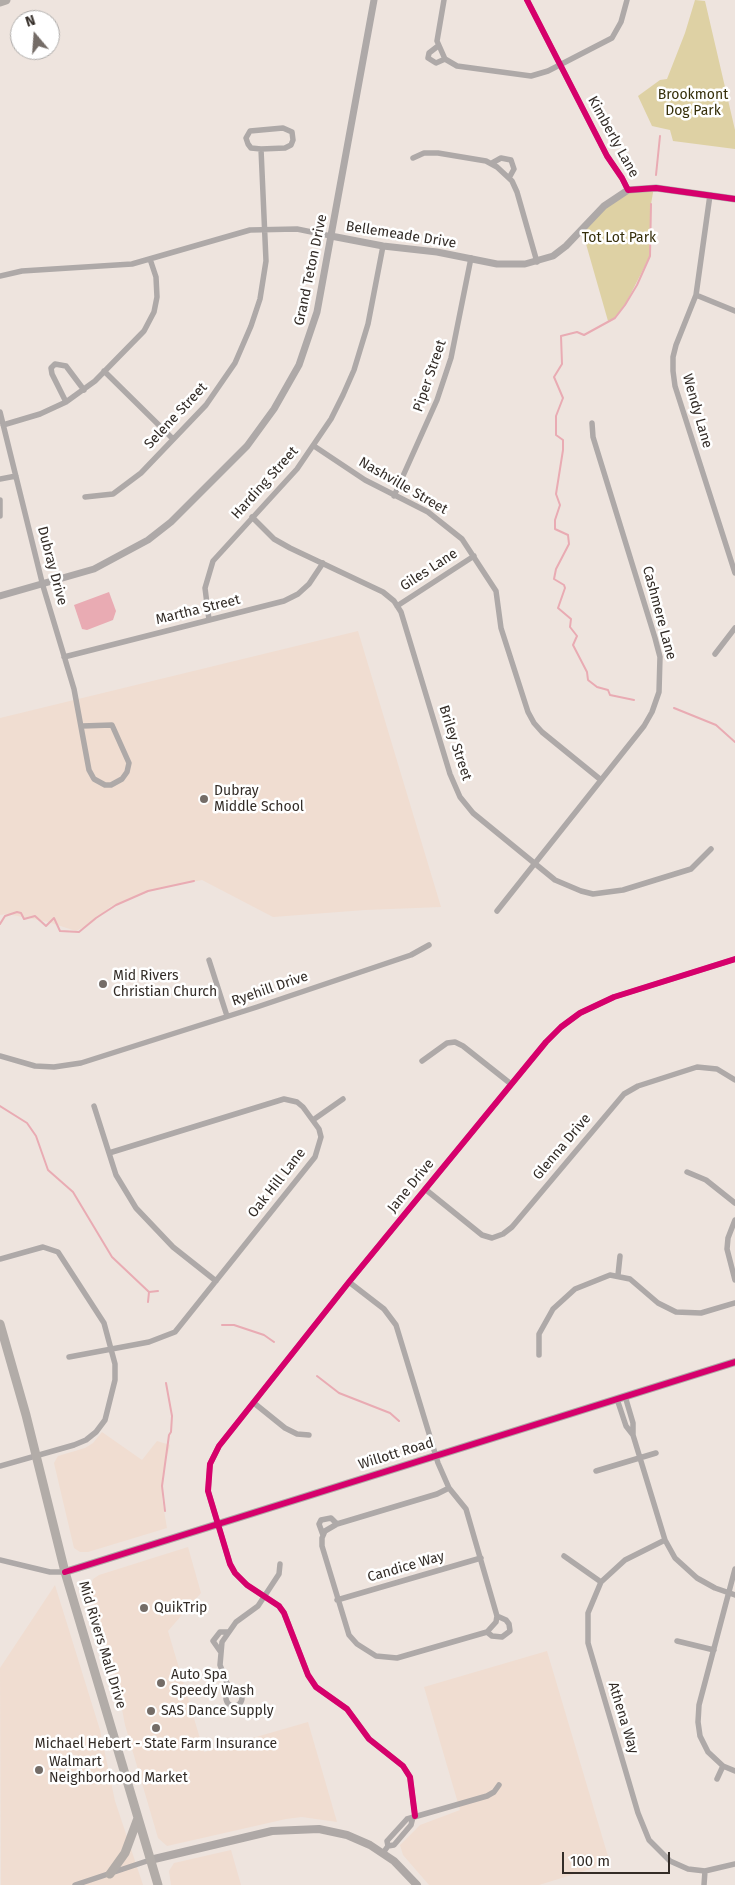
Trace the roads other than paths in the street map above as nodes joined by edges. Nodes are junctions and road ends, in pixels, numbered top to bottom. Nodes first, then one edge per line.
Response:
1 (6, 0) edge
2 (374, 0) edge
3 (444, 0) edge
4 (528, 0) edge
5 (627, 0) edge
6 (0, 2) edge
7 (438, 46) junction
8 (445, 59) junction
9 (560, 64) junction
10 (261, 150) junction
11 (413, 158) dead end
12 (492, 163) junction
13 (509, 178) junction
14 (628, 190) junction
15 (710, 195) junction
16 (735, 199) edge
17 (265, 228) junction
18 (331, 236) junction
19 (383, 246) junction
20 (471, 258) junction
21 (150, 259) junction
22 (537, 262) junction
23 (0, 276) edge
24 (696, 294) junction
25 (735, 311) edge
26 (104, 371) junction
27 (84, 390) junction
28 (66, 402) junction
29 (0, 412) edge
30 (592, 423) dead end
31 (3, 425) junction
32 (173, 439) junction
33 (314, 446) junction
34 (16, 476) junction
35 (0, 479) edge
36 (394, 496) junction
37 (85, 497) dead end
38 (0, 500) edge
39 (0, 516) edge
40 (252, 517) junction
41 (474, 556) junction
42 (323, 563) junction
43 (735, 572) edge
44 (43, 586) junction
45 (0, 596) edge
46 (397, 606) junction
47 (209, 620) junction
48 (735, 628) edge
49 (715, 654) dead end
50 (64, 657) junction
51 (82, 726) junction
52 (601, 780) junction
53 (711, 849) dead end
54 (534, 863) junction
55 (497, 911) dead end
56 (429, 945) dead end
57 (735, 959) edge
58 (209, 960) dead end
59 (227, 1016) junction
60 (0, 1056) edge
61 (422, 1061) dead end
62 (735, 1080) edge
63 (511, 1084) junction
64 (343, 1099) dead end
65 (94, 1106) dead end
66 (313, 1120) junction
67 (109, 1153) junction
68 (687, 1172) dead end
69 (424, 1190) junction
70 (735, 1203) edge
71 (735, 1220) edge
72 (620, 1256) dead end
73 (0, 1259) edge
74 (618, 1275) junction
75 (735, 1280) edge
76 (216, 1281) junction
77 (349, 1282) junction
78 (735, 1303) edge
79 (0, 1324) edge
80 (112, 1349) junction
81 (539, 1355) dead end
82 (69, 1357) dead end
83 (735, 1362) edge
84 (625, 1396) junction
85 (617, 1399) junction
86 (254, 1403) junction
87 (309, 1435) dead end
88 (633, 1435) junction
89 (656, 1453) dead end
90 (435, 1455) junction
91 (37, 1456) junction
92 (640, 1458) junction
93 (0, 1466) edge
94 (596, 1471) dead end
95 (449, 1488) junction
96 (336, 1524) junction
97 (218, 1525) junction
98 (323, 1535) junction
99 (665, 1540) junction
100 (564, 1556) dead end
101 (481, 1558) junction
102 (0, 1560) edge
103 (280, 1564) dead end
104 (735, 1569) edge
105 (65, 1572) junction
106 (601, 1582) junction
107 (732, 1594) edge
108 (265, 1595) junction
109 (338, 1600) junction
110 (497, 1616) junction
111 (487, 1632) junction
112 (677, 1640) dead end
113 (714, 1650) junction
114 (230, 1691) dead end
115 (723, 1766) junction
116 (735, 1772) edge
117 (717, 1780) dead end
118 (499, 1785) dead end
119 (414, 1816) junction
120 (138, 1818) junction
121 (385, 1850) junction
122 (150, 1860) junction
123 (735, 1864) edge
124 (705, 1871) junction
125 (110, 1874) junction
126 (75, 1885) edge
127 (158, 1885) edge
128 (417, 1885) edge
129 (704, 1885) edge

1 - 6 main road
2 - 18 street, Grand Teton Drive
3 - 7 street
4 - 9 street, Kimberly Lane
5 - 9 street
7 - 8 street
7 - 8 street
8 - 9 street
9 - 14 street, Kimberly Lane
10 - 10 street
10 - 17 street, Selene Street
11 - 12 street
12 - 13 street
12 - 13 street
13 - 22 street
14 - 15 street, Kimberly Lane
14 - 22 street, Bellemeade Drive
15 - 16 street, Kimberly Lane
15 - 24 street, Wendy Lane
17 - 18 street, Bellemeade Drive
17 - 21 street, Bellemeade Drive
17 - 32 street, Selene Street
18 - 19 street, Bellemeade Drive
18 - 44 street, Grand Teton Drive
19 - 20 street, Bellemeade Drive
19 - 33 street, Harding Street
20 - 22 street, Bellemeade Drive
20 - 36 street, Piper Street
21 - 23 street, Bellemeade Drive
21 - 26 street
24 - 25 street
24 - 43 street, Wendy Lane
26 - 27 street
26 - 32 street
27 - 28 street
27 - 28 street
28 - 31 street
29 - 31 street, Dubray Drive
30 - 52 street, Cashmere Lane
31 - 34 street, Dubray Drive
32 - 37 street, Selene Street
33 - 36 street, Nashville Street
33 - 40 street, Harding Street
34 - 35 street
34 - 44 street, Dubray Drive
36 - 41 street, Nashville Street
38 - 39 street
40 - 42 street
40 - 47 street, Harding Street
41 - 46 street, Giles Lane
41 - 52 street, Nashville Street
42 - 46 street
42 - 47 street, Martha Street
44 - 45 street, Grand Teton Drive
44 - 50 street, Dubray Drive
46 - 54 street, Briley Street
47 - 50 street, Martha Street
48 - 49 street
50 - 51 street, Dubray Drive
51 - 51 street, Dubray Drive
52 - 54 street, Cashmere Lane
53 - 54 street, Briley Street
54 - 55 street, Cashmere Lane
56 - 59 street, Ryehill Drive
57 - 63 street, Jane Drive
58 - 59 street
59 - 60 street, Ryehill Drive
61 - 63 street
62 - 69 street, Glenna Drive
63 - 69 street, Jane Drive
64 - 66 street
65 - 67 street
66 - 67 street, Oak Hill Lane
66 - 76 street, Oak Hill Lane
67 - 76 street
68 - 70 street
69 - 77 street, Jane Drive
71 - 75 street
72 - 74 street
73 - 80 street
74 - 78 street
74 - 81 street
76 - 80 street, Oak Hill Lane
77 - 86 street, Jane Drive
77 - 90 street
79 - 91 main road, Mid Rivers Mall Drive
80 - 82 street, Oak Hill Lane
80 - 91 street
83 - 84 main road, Willott Road
84 - 85 main road, Willott Road
84 - 88 street
85 - 88 street
85 - 90 main road, Willott Road
86 - 87 street
86 - 97 street, Jane Drive
88 - 92 street
89 - 92 street
90 - 95 street
90 - 97 main road, Willott Road
91 - 93 street
91 - 105 main road, Mid Rivers Mall Drive
92 - 94 street
92 - 99 street
95 - 96 street
95 - 101 street
96 - 98 street
96 - 98 street
97 - 105 main road, Willott Road
97 - 108 street, Jane Drive
98 - 109 street
99 - 106 street, Athena Way
99 - 107 street
100 - 106 street
101 - 109 street, Candice Way
101 - 110 street
102 - 105 street, Willott Road
103 - 108 street
104 - 107 street
105 - 120 main road, Mid Rivers Mall Drive
106 - 124 street, Athena Way
107 - 113 street
108 - 114 street
108 - 119 street, Jane Drive
109 - 111 street
110 - 111 street
110 - 111 street
112 - 113 street
113 - 115 street
115 - 116 street
115 - 117 street
118 - 119 street
119 - 121 street
120 - 122 main road, Mid Rivers Mall Drive
120 - 125 main road
121 - 122 main road
121 - 128 main road
122 - 125 street
122 - 127 main road, Mid Rivers Mall Drive
123 - 124 street, Athena Way
124 - 129 street
125 - 126 street

